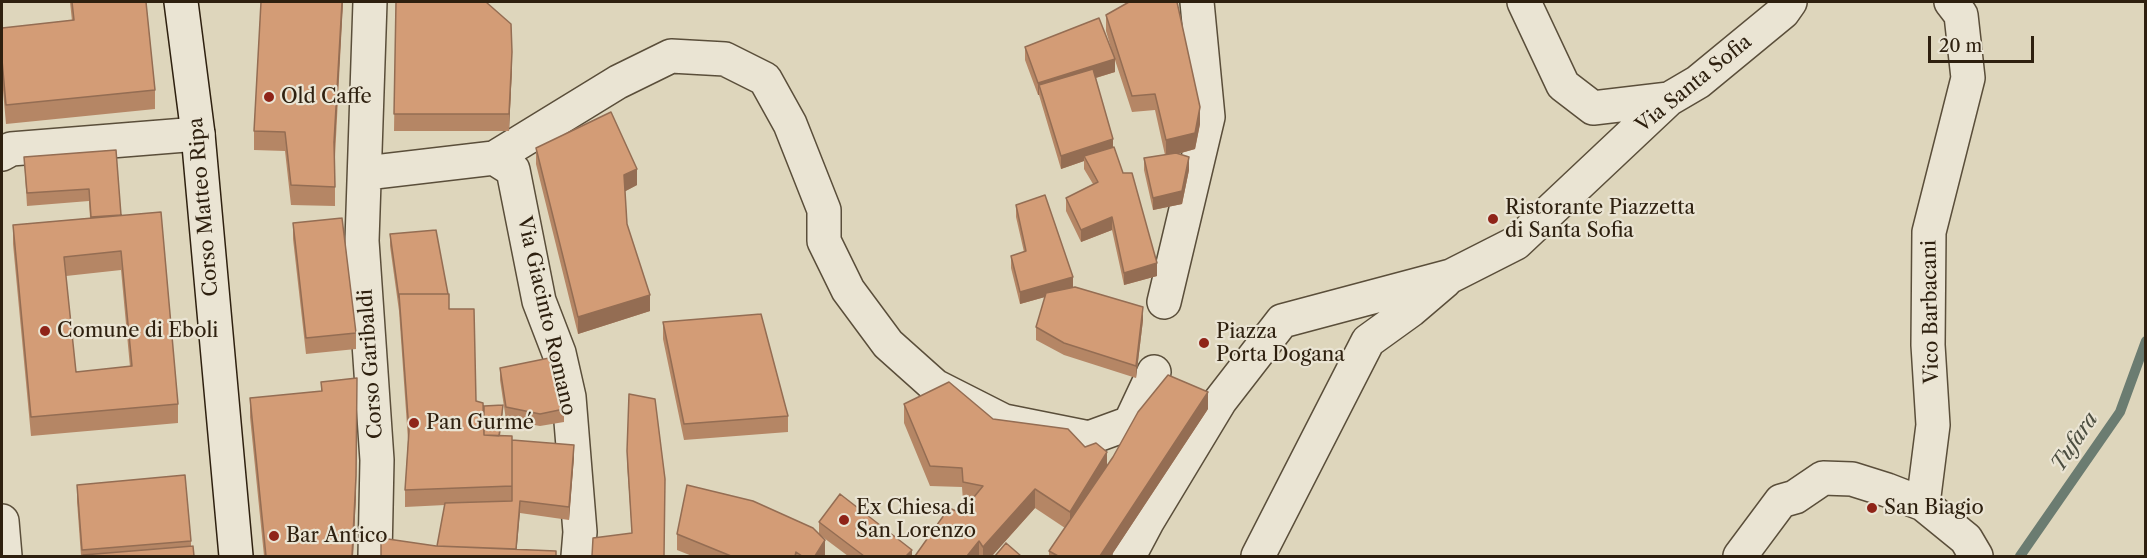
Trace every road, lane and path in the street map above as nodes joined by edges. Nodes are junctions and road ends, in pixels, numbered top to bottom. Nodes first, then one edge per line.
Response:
1 (181, 2) edge
2 (370, 2) edge
3 (1197, 2) edge
4 (1524, 2) edge
5 (1790, 2) edge
6 (1956, 8) edge
7 (1669, 99) junction
8 (198, 135) junction
9 (2, 154) edge
10 (494, 158) junction
11 (366, 173) junction
12 (1451, 276) junction
13 (1164, 302) dead end
14 (1154, 372) dead end
15 (1923, 504) junction
16 (2, 521) edge
17 (1971, 548) edge
18 (5, 556) edge
19 (236, 556) edge
20 (375, 556) edge
21 (578, 556) edge
22 (1129, 556) edge
23 (1258, 556) edge
24 (1740, 556) edge

1 - 8 street, Corso Matteo Ripa
2 - 11 street, Corso Garibaldi
3 - 13 street
4 - 7 street
5 - 7 street, Via Santa Sofia
6 - 15 street, Vico Barbacani
7 - 12 street, Via Santa Sofia
8 - 9 street
8 - 19 street, Corso Matteo Ripa
10 - 11 street
10 - 14 street
10 - 21 street, Via Giacinto Romano
11 - 20 street, Corso Garibaldi
12 - 22 street, Via Santa Sofia
12 - 23 street
15 - 17 street
15 - 24 street
16 - 18 street

